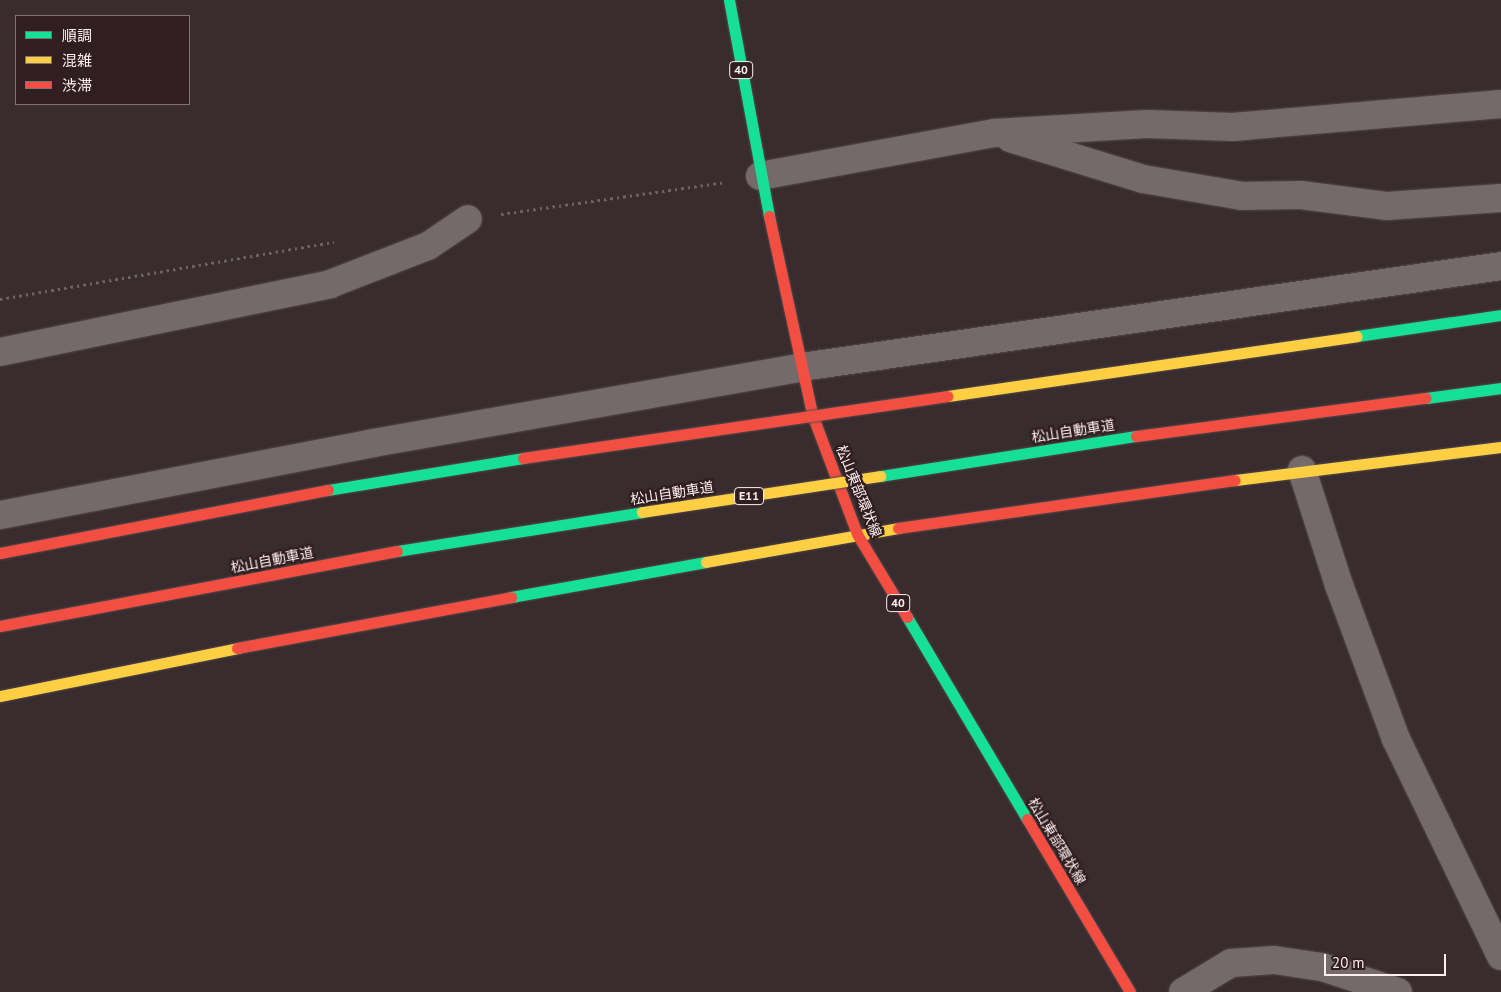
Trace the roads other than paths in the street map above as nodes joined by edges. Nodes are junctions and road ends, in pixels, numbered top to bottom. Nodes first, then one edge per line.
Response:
1 (729, 0) edge
2 (1501, 104) edge
3 (994, 133) junction
4 (760, 176) junction
5 (1501, 198) edge
6 (468, 219) dead end
7 (1501, 266) edge
8 (1501, 315) edge
9 (0, 352) edge
10 (802, 367) junction
11 (1501, 388) edge
12 (1501, 447) edge
13 (1302, 470) junction
14 (0, 515) edge
15 (857, 534) junction
16 (0, 553) edge
17 (0, 626) edge
18 (0, 696) edge
19 (1501, 956) edge
20 (1130, 992) edge
21 (1183, 992) edge
22 (1398, 992) edge

1 - 4 main road, 松山東部環状線 / 40
2 - 3 street
3 - 4 street
3 - 5 street
4 - 10 main road, 松山東部環状線 / 40
6 - 9 street
7 - 10 street
8 - 16 main road, bridge
10 - 14 street
10 - 15 main road, 松山東部環状線 / 40
11 - 17 main road, 松山自動車道 / E11, bridge
12 - 13 main road
13 - 15 main road
13 - 19 street
15 - 18 main road
15 - 20 main road, 松山東部環状線 / 40
21 - 22 street

